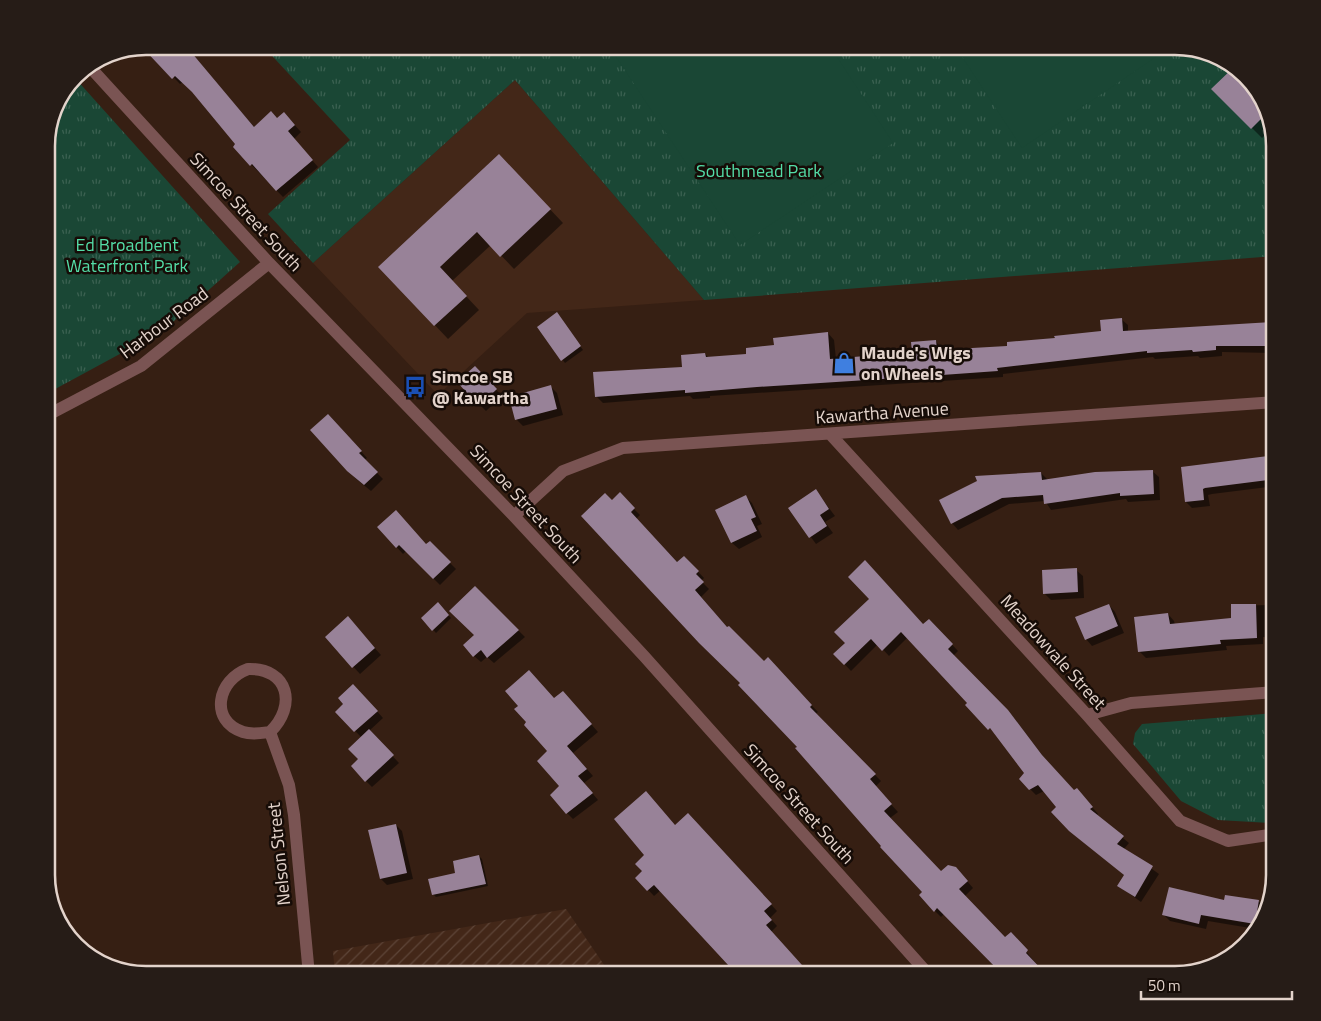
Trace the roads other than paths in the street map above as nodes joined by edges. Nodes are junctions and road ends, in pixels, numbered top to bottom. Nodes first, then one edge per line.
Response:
1 (94, 71) edge
2 (269, 263) junction
3 (1266, 403) edge
4 (55, 411) edge
5 (831, 435) junction
6 (514, 516) junction
7 (1266, 693) edge
8 (1087, 715) junction
9 (270, 732) junction
10 (1266, 835) edge
11 (307, 966) edge
12 (921, 966) edge

1 - 2 street, Simcoe Street South
2 - 4 street, Harbour Road
2 - 6 street, Simcoe Street South
3 - 5 street, Kawartha Avenue
5 - 6 street, Kawartha Avenue
5 - 8 street, Meadowvale Street
6 - 12 street, Simcoe Street South
7 - 8 street
8 - 10 street, Meadowvale Street
9 - 9 street
9 - 11 street, Nelson Street

